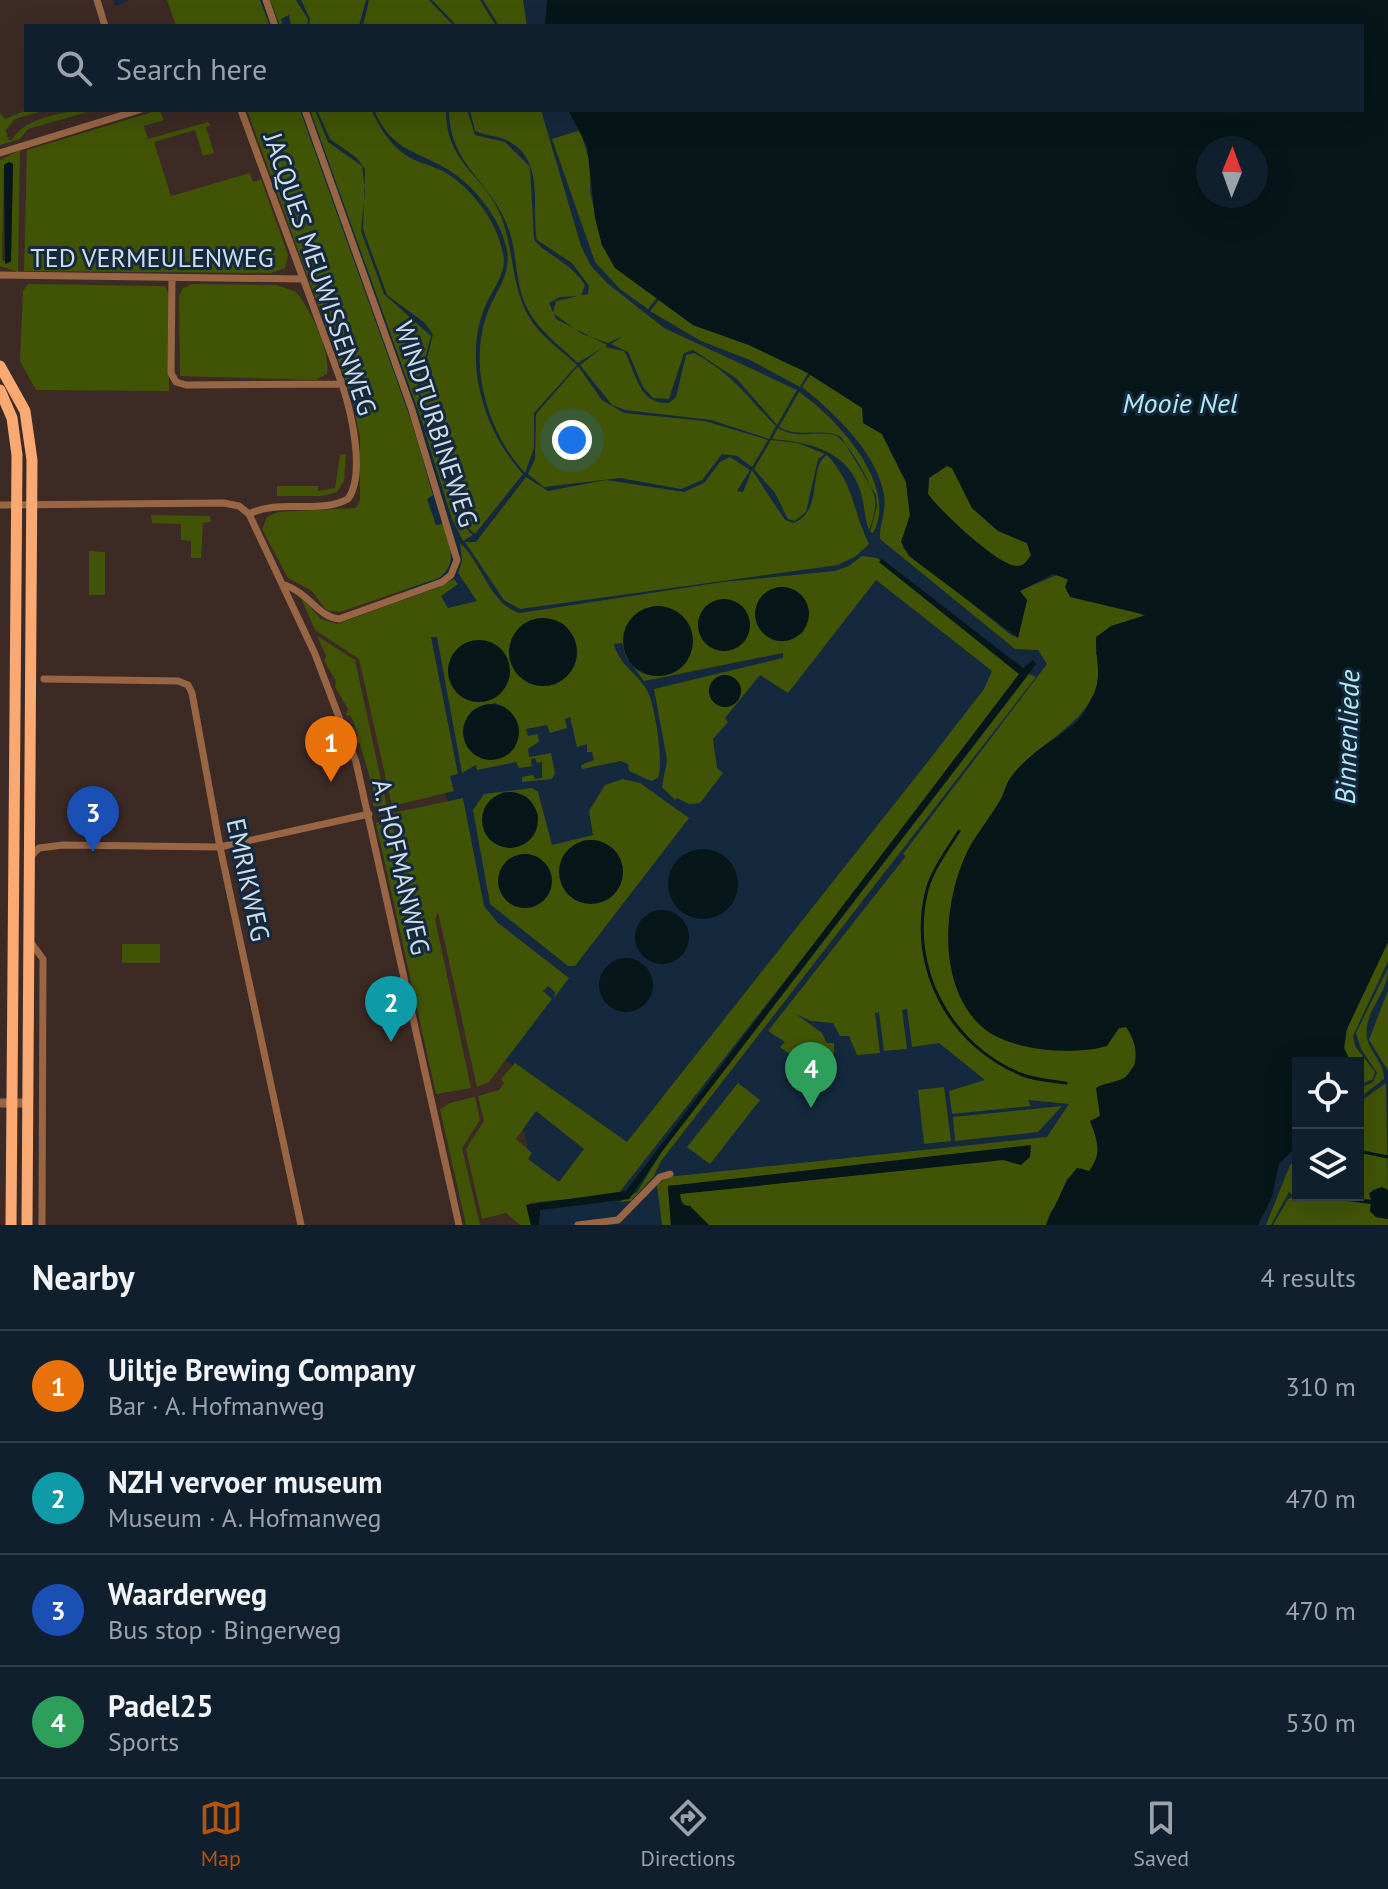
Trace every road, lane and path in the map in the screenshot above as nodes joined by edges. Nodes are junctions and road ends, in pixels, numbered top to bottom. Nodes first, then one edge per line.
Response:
1 (97, 0) edge
2 (266, 0) edge
3 (104, 24) edge
4 (274, 24) edge
5 (126, 112) edge
6 (242, 112) edge
7 (306, 112) edge
8 (0, 153) edge
9 (0, 275) edge
10 (172, 278) junction
11 (303, 279) junction
12 (0, 366) edge
13 (342, 384) junction
14 (0, 390) edge
15 (32, 504) junction
16 (0, 505) edge
17 (16, 505) junction
18 (249, 514) junction
19 (285, 585) junction
20 (44, 679) dead end
21 (369, 814) junction
22 (220, 847) junction
23 (30, 858) junction
24 (28, 938) junction
25 (6, 1103) edge
26 (27, 1103) junction
27 (670, 1174) dead end
28 (11, 1225) edge
29 (27, 1225) edge
30 (42, 1225) edge
31 (301, 1225) edge
32 (459, 1225) edge
33 (578, 1225) edge

1 - 3 street
2 - 4 street
5 - 8 street
6 - 11 street, JACQUES MEUWISSENWEG
7 - 19 street, WINDTURBINEWEG
9 - 10 street, TED VERMEULENWEG
10 - 11 street, TED VERMEULENWEG
10 - 13 street
11 - 13 street, JACQUES MEUWISSENWEG
12 - 15 main road
13 - 18 street, JACQUES MEUWISSENWEG
14 - 17 main road
15 - 17 street
15 - 18 street
15 - 23 main road
16 - 17 street
17 - 25 main road
18 - 19 street, A. HOFMANWEG
19 - 21 street, A. HOFMANWEG
20 - 22 street, EMRIKWEG
21 - 22 street
21 - 32 street, A. HOFMANWEG
22 - 23 street
22 - 31 street, EMRIKWEG
23 - 24 main road
24 - 26 main road
24 - 30 street
25 - 26 street
25 - 28 main road
26 - 29 main road
27 - 33 street

